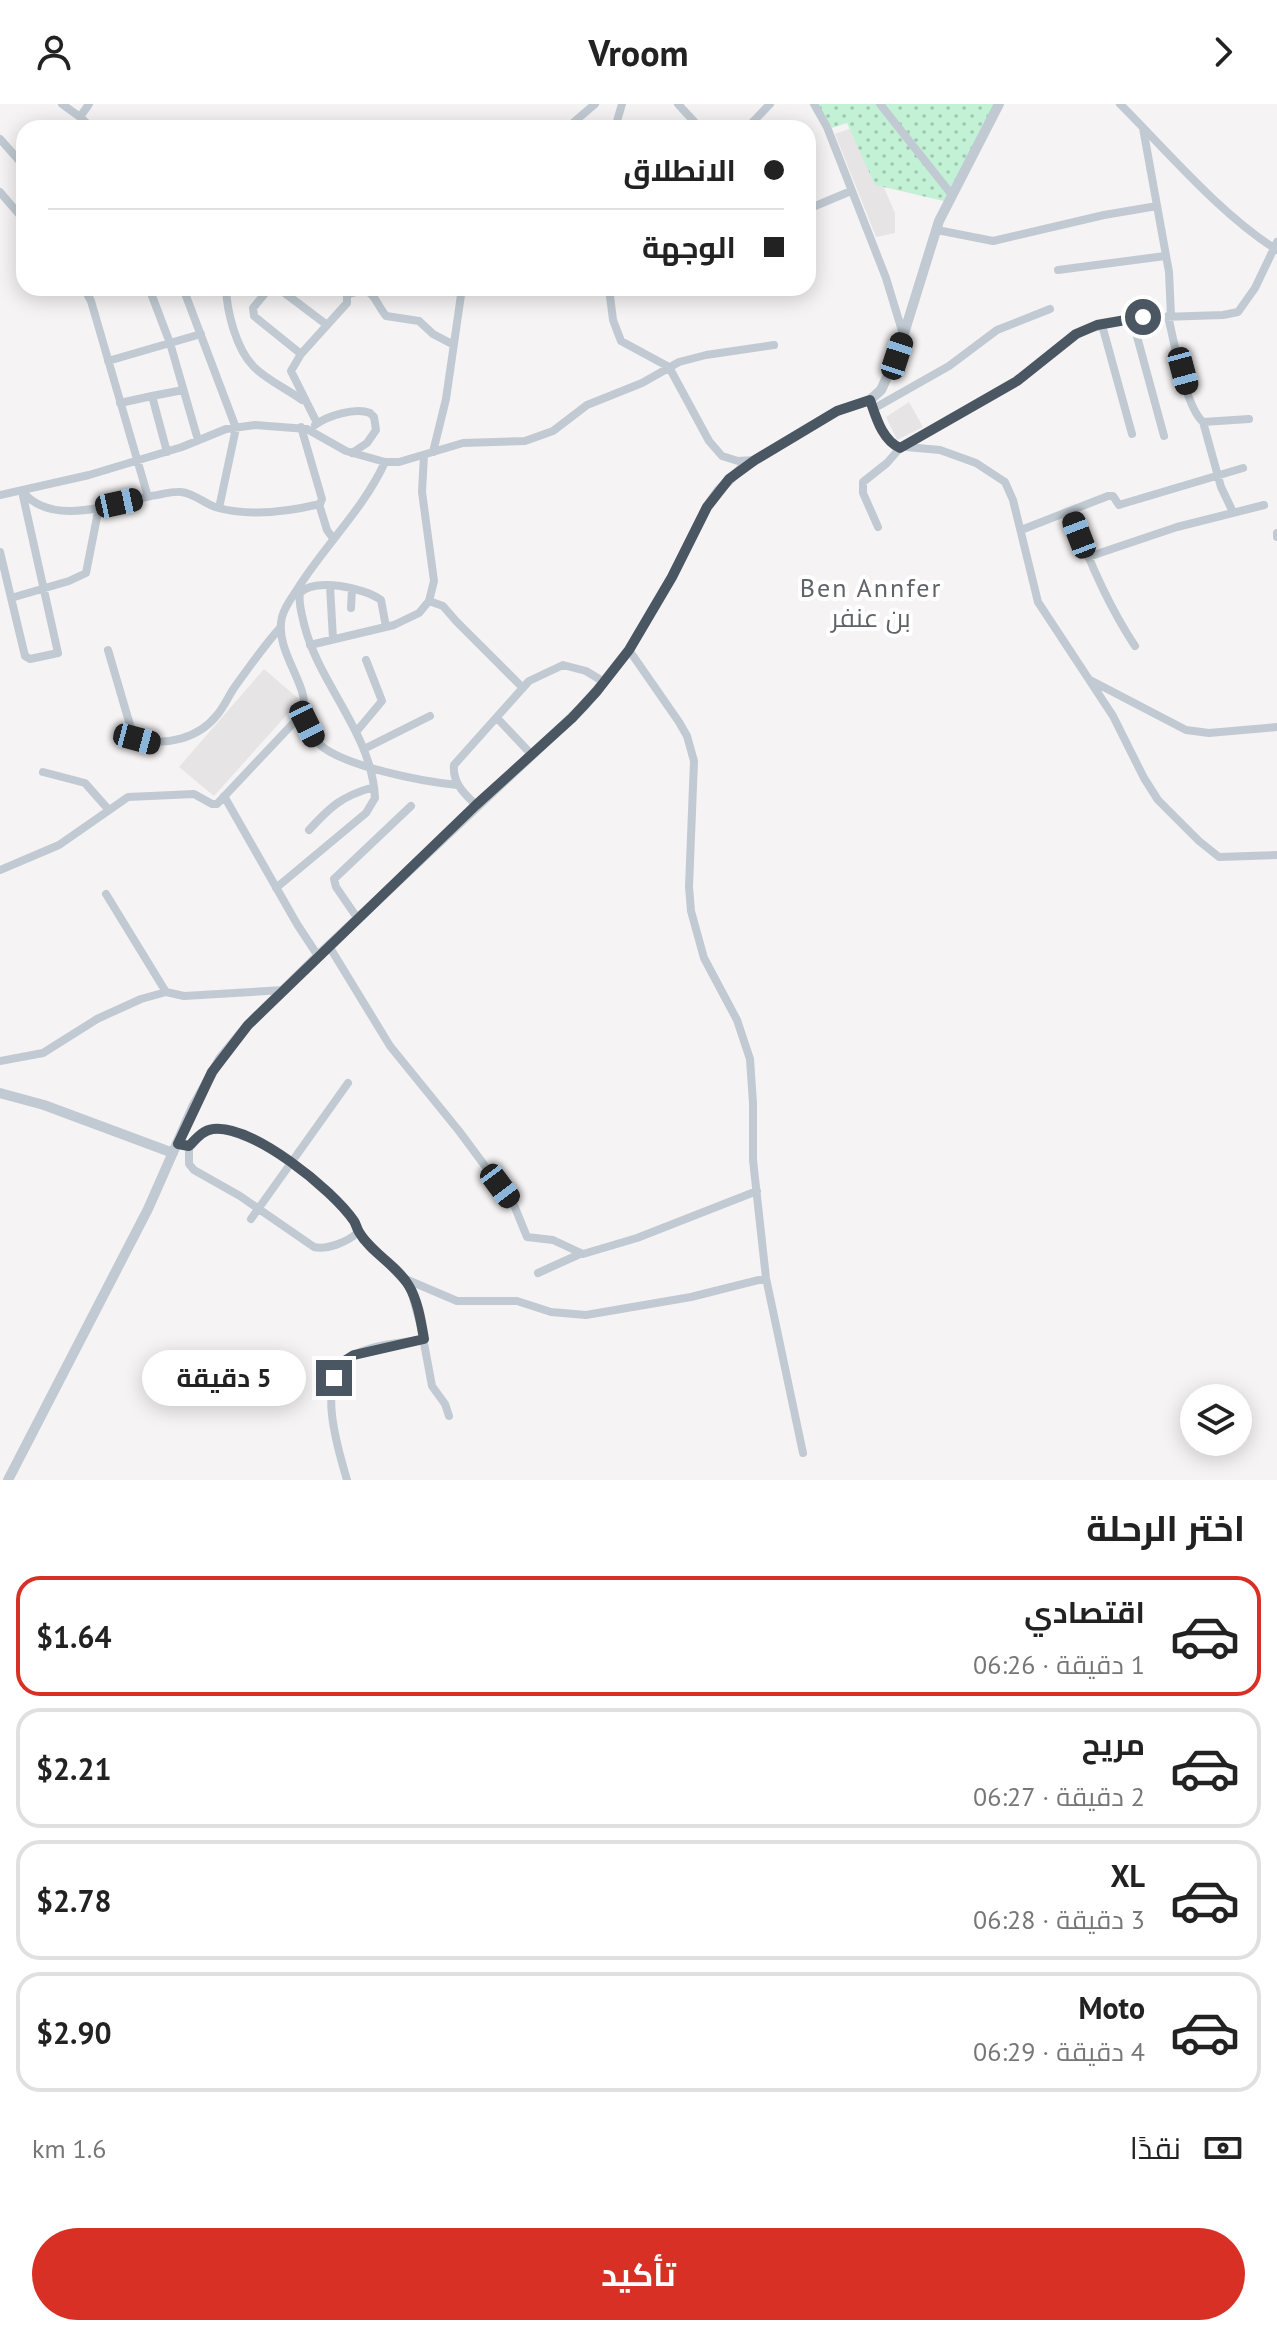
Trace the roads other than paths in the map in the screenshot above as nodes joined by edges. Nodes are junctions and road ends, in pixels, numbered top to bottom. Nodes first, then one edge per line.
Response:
1 (62, 104) edge
2 (89, 104) edge
3 (595, 104) edge
4 (678, 104) edge
5 (770, 104) edge
6 (814, 104) edge
7 (880, 104) edge
8 (999, 104) edge
9 (1120, 104) edge
10 (80, 117) junction
11 (83, 120) edge
12 (576, 120) edge
13 (693, 120) edge
14 (755, 120) edge
15 (1143, 127) junction
16 (0, 139) edge
17 (16, 157) edge
18 (851, 191) junction
19 (0, 192) edge
20 (952, 195) junction
21 (816, 206) edge
22 (1157, 206) junction
23 (16, 211) edge
24 (937, 230) junction
25 (1275, 247) edge
26 (1165, 256) junction
27 (1058, 270) dead end
28 (88, 296) edge
29 (152, 296) edge
30 (186, 296) edge
31 (228, 296) edge
32 (266, 296) edge
33 (289, 296) edge
34 (346, 296) edge
35 (372, 296) edge
36 (461, 296) edge
37 (610, 296) edge
38 (293, 298) joint
39 (1050, 309) dead end
40 (1170, 316) junction
41 (1132, 318) junction
42 (327, 325) junction
43 (1102, 325) junction
44 (201, 334) junction
45 (903, 335) junction
46 (170, 343) junction
47 (452, 344) junction
48 (774, 345) dead end
49 (301, 354) junction
50 (108, 361) junction
51 (669, 367) junction
52 (183, 390) junction
53 (152, 396) junction
54 (306, 402) junction
55 (120, 403) junction
56 (872, 404) junction
57 (1249, 419) dead end
58 (1203, 422) junction
59 (314, 426) junction
60 (301, 427) junction
61 (236, 428) junction
62 (1132, 434) dead end
63 (1164, 436) dead end
64 (198, 440) junction
65 (900, 448) junction
66 (167, 452) junction
67 (352, 453) junction
68 (428, 453) junction
69 (755, 460) junction
70 (136, 461) junction
71 (385, 462) junction
72 (1243, 468) dead end
73 (1217, 475) junction
74 (22, 491) junction
75 (0, 495) edge
76 (148, 497) junction
77 (319, 504) junction
78 (1264, 505) dead end
79 (99, 507) junction
80 (219, 508) junction
81 (1071, 512) junction
82 (1233, 512) junction
83 (878, 527) dead end
84 (1021, 530) junction
85 (332, 537) junction
86 (0, 552) edge
87 (1088, 557) junction
88 (330, 586) junction
89 (44, 587) junction
90 (352, 589) junction
91 (11, 598) junction
92 (429, 601) junction
93 (351, 608) dead end
94 (386, 627) junction
95 (280, 628) junction
96 (333, 639) junction
97 (310, 645) junction
98 (1135, 646) dead end
99 (108, 650) dead end
100 (629, 650) junction
101 (366, 660) dead end
102 (1089, 680) junction
103 (604, 682) junction
104 (523, 688) junction
105 (300, 716) junction
106 (430, 716) dead end
107 (497, 718) junction
108 (1277, 727) edge
109 (356, 732) junction
110 (364, 749) junction
111 (531, 754) junction
112 (369, 768) junction
113 (43, 772) dead end
114 (458, 785) junction
115 (374, 787) junction
116 (224, 796) junction
117 (476, 805) junction
118 (411, 806) dead end
119 (108, 809) junction
120 (309, 830) dead end
121 (1277, 855) edge
122 (0, 870) edge
123 (276, 888) junction
124 (106, 894) dead end
125 (358, 919) junction
126 (329, 946) junction
127 (318, 956) junction
128 (284, 990) junction
129 (166, 992) junction
130 (0, 1061) edge
131 (348, 1083) dead end
132 (0, 1093) edge
133 (180, 1148) junction
134 (291, 1162) junction
135 (757, 1191) junction
136 (258, 1208) junction
137 (251, 1219) dead end
138 (358, 1232) junction
139 (580, 1254) junction
140 (538, 1273) dead end
141 (403, 1278) junction
142 (766, 1278) junction
143 (424, 1339) junction
144 (449, 1416) dead end
145 (803, 1453) dead end
146 (8, 1480) edge
147 (347, 1480) edge

1 - 10 street
2 - 10 street
3 - 12 street
4 - 13 street
5 - 14 street
6 - 18 street
7 - 20 street
8 - 20 street
9 - 15 street
10 - 11 street
15 - 22 street
15 - 25 street
16 - 17 street
18 - 21 street
18 - 45 street
19 - 23 street
20 - 24 street
22 - 24 street
22 - 26 street
24 - 45 street
25 - 40 street
26 - 27 street
26 - 40 street
28 - 50 street
29 - 46 street
30 - 44 street
31 - 54 street
32 - 49 street
33 - 38 street
34 - 42 street
35 - 47 street
36 - 47 street
37 - 51 street
38 - 42 street
39 - 56 street
40 - 41 street
40 - 58 street
41 - 43 street
41 - 63 street
42 - 49 street
43 - 62 street
43 - 65 street
44 - 46 street
44 - 61 street
45 - 56 street
46 - 50 street
46 - 52 street
47 - 68 street
48 - 51 street
49 - 54 street
50 - 55 street
51 - 68 street
51 - 69 street
52 - 53 street
52 - 64 street
53 - 55 street
53 - 66 street
54 - 59 street
55 - 70 street
56 - 65 street
56 - 69 street
57 - 58 street
58 - 73 street
59 - 60 street
59 - 67 street
59 - 67 street
60 - 61 street
60 - 77 street
61 - 64 street
61 - 80 street
64 - 66 street
65 - 83 street
65 - 84 street
66 - 70 street
67 - 71 street
68 - 71 street
68 - 92 street
69 - 100 street
70 - 74 street
70 - 76 street
71 - 85 street
72 - 73 street
73 - 81 street
73 - 82 street
74 - 75 street
74 - 79 street
74 - 89 street
76 - 79 street
76 - 80 street
77 - 80 street
77 - 85 street
78 - 82 street
79 - 89 street
81 - 84 street
81 - 87 street
82 - 87 street
84 - 102 street
85 - 95 street
86 - 91 street
87 - 98 street
88 - 90 street
88 - 96 street
88 - 97 street
89 - 91 street
89 - 91 street
90 - 93 street
90 - 94 street
92 - 94 street
92 - 104 street
94 - 96 street
95 - 99 street
95 - 105 street
96 - 97 street
97 - 109 street
100 - 103 street
100 - 135 street
101 - 109 street
102 - 108 street
102 - 121 street
103 - 104 street
103 - 111 street
104 - 107 street
105 - 112 street
105 - 116 street
106 - 110 street
107 - 111 street
107 - 114 street
109 - 110 street
110 - 112 street
111 - 117 street
112 - 114 street
112 - 115 street
113 - 119 street
114 - 117 street
115 - 120 street
115 - 123 street
116 - 119 street
116 - 123 street
117 - 125 street
118 - 125 street
119 - 122 street
123 - 127 street
124 - 129 street
125 - 126 street
126 - 127 street
126 - 139 street
127 - 128 street
128 - 129 street
128 - 133 street
129 - 130 street
131 - 134 street
132 - 133 street
133 - 134 street
133 - 136 street
133 - 146 street
134 - 136 street
134 - 138 street
135 - 139 street
135 - 142 street
136 - 137 street
136 - 138 street
138 - 141 street
139 - 140 street
141 - 142 street
141 - 143 street
142 - 145 street
143 - 144 street
143 - 147 street

